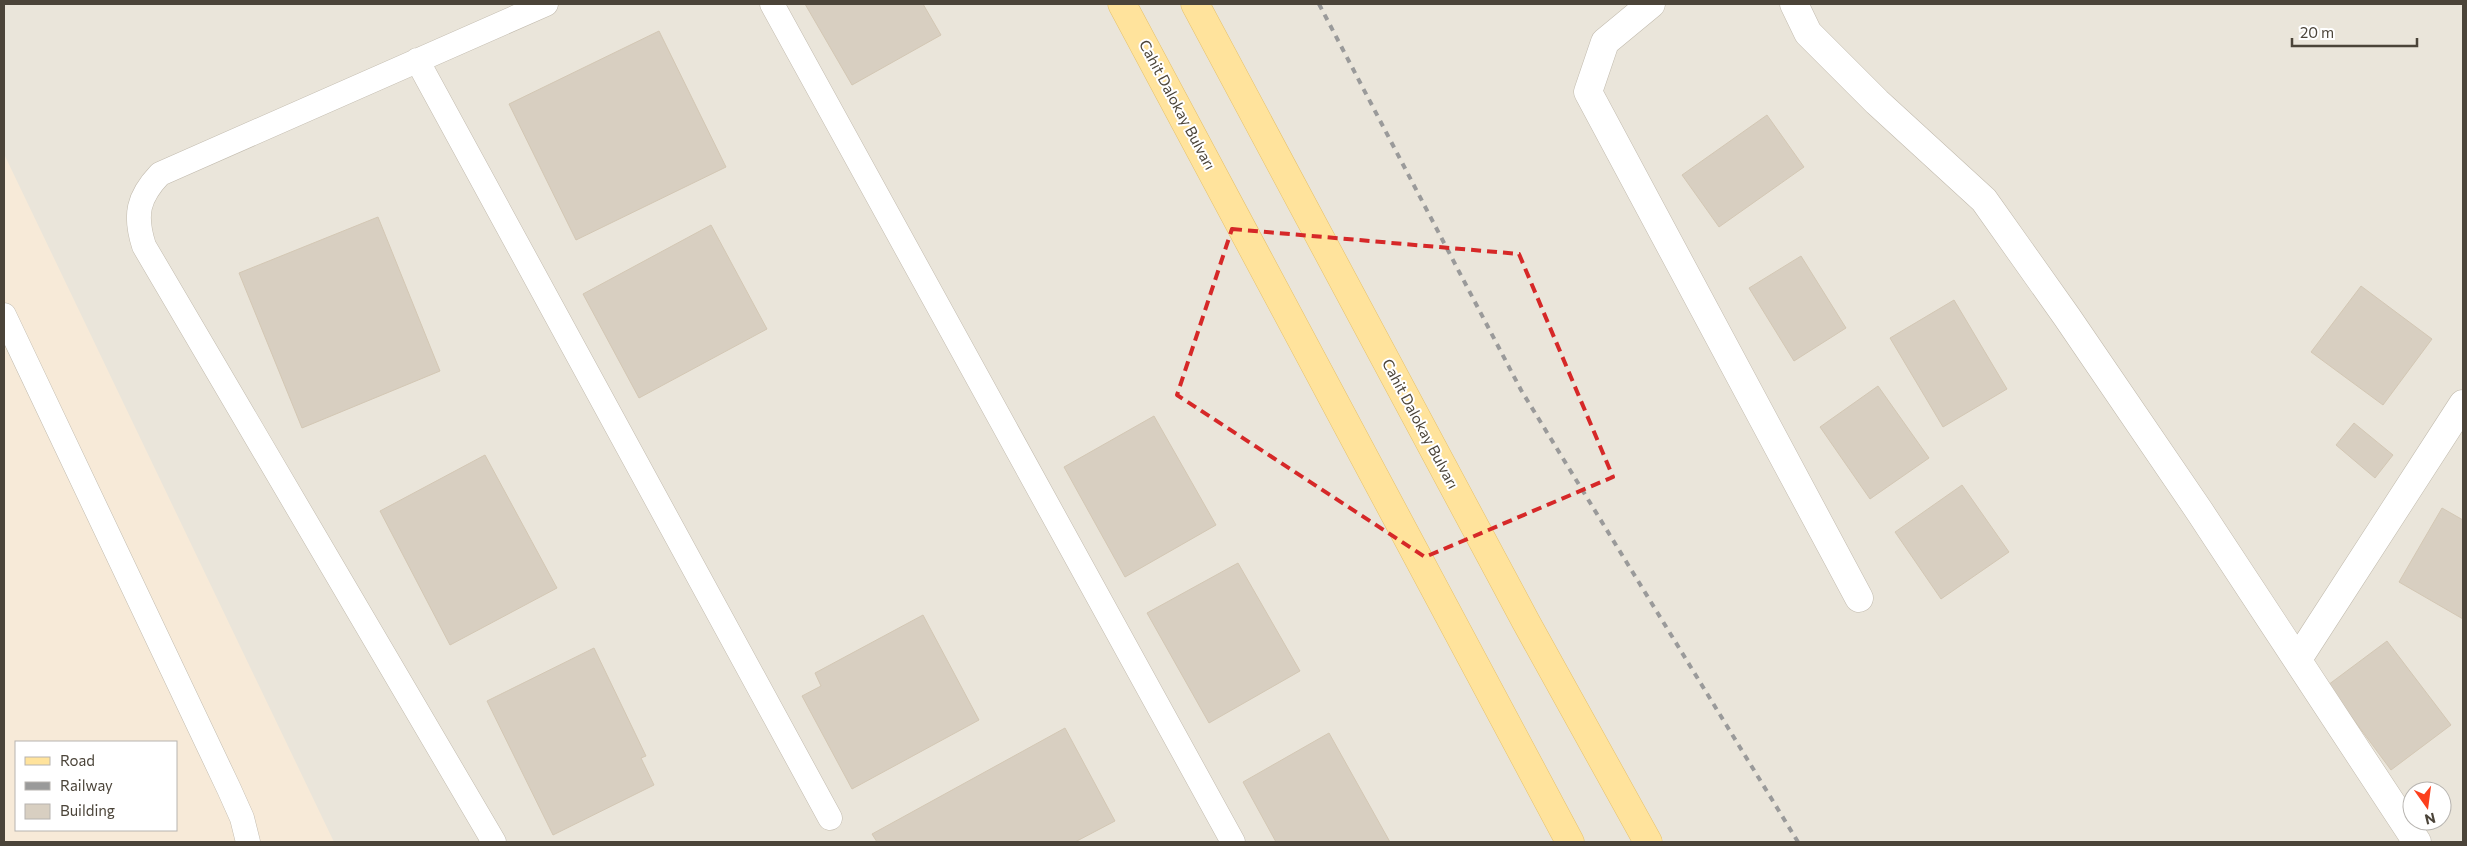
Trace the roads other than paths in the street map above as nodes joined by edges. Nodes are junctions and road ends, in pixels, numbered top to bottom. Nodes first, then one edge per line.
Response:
1 (546, 4) edge
2 (772, 4) edge
3 (1122, 4) edge
4 (1195, 4) edge
5 (1650, 4) edge
6 (1794, 4) edge
7 (417, 60) junction
8 (4, 316) edge
9 (2463, 404) edge
10 (1859, 598) dead end
11 (2298, 660) junction
12 (830, 818) dead end
13 (248, 842) edge
14 (494, 842) edge
15 (1233, 842) edge
16 (1570, 842) edge
17 (1648, 842) edge
18 (2417, 842) edge

1 - 7 lane
2 - 15 lane
3 - 16 main road, Cahit Dalokay Bulvarı
4 - 17 main road, Cahit Dalokay Bulvarı
5 - 10 street
6 - 11 street
7 - 12 lane
7 - 14 lane
8 - 13 lane
9 - 11 street
11 - 18 street

